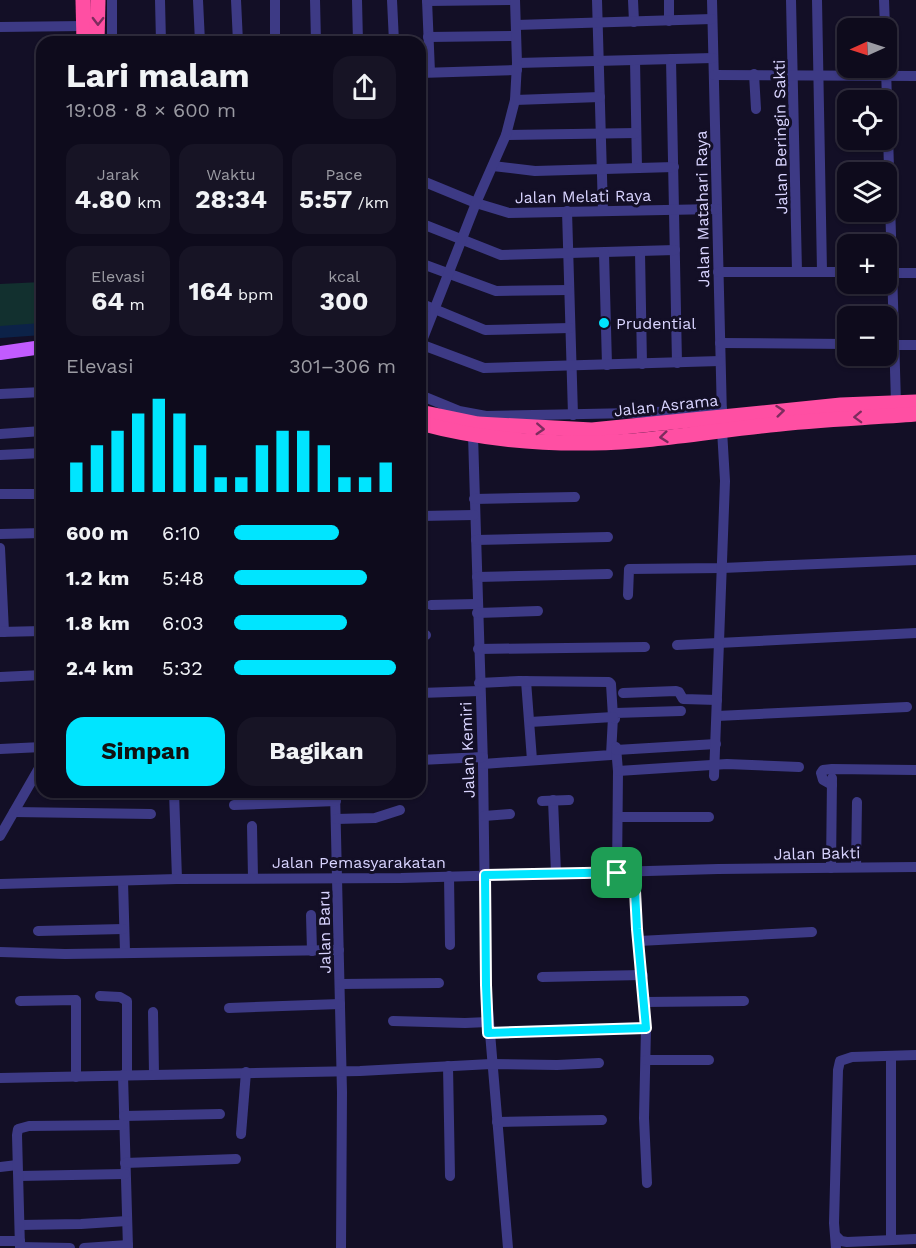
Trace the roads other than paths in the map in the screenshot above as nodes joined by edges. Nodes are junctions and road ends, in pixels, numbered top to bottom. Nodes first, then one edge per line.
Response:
1 (83, 0) edge
2 (98, 0) edge
3 (112, 0) edge
4 (160, 0) edge
5 (198, 0) edge
6 (236, 0) edge
7 (275, 0) edge
8 (315, 0) edge
9 (357, 0) edge
10 (392, 0) edge
11 (515, 0) edge
12 (597, 0) edge
13 (633, 0) edge
14 (669, 0) edge
15 (712, 0) edge
16 (791, 0) edge
17 (817, 0) edge
18 (884, 0) edge
19 (428, 1) edge
20 (885, 18) edge
21 (712, 19) junction
22 (669, 21) junction
23 (634, 22) junction
24 (598, 24) junction
25 (84, 26) junction
26 (0, 27) edge
27 (516, 31) junction
28 (84, 36) edge
29 (97, 36) edge
30 (112, 36) edge
31 (161, 36) edge
32 (200, 36) edge
33 (238, 36) edge
34 (275, 36) edge
35 (316, 36) edge
36 (358, 36) edge
37 (394, 36) edge
38 (428, 37) junction
39 (713, 58) junction
40 (670, 59) junction
41 (599, 60) junction
42 (635, 60) junction
43 (426, 61) edge
44 (517, 67) junction
45 (426, 73) edge
46 (837, 73) edge
47 (897, 73) edge
48 (754, 74) junction
49 (794, 74) junction
50 (819, 74) junction
51 (714, 75) junction
52 (916, 76) edge
53 (886, 78) edge
54 (600, 98) junction
55 (515, 100) junction
56 (756, 109) dead end
57 (600, 133) junction
58 (636, 133) junction
59 (506, 135) junction
60 (493, 166) junction
61 (674, 167) junction
62 (602, 168) junction
63 (637, 168) junction
64 (426, 182) edge
65 (476, 203) junction
66 (717, 209) junction
67 (674, 210) junction
68 (603, 211) junction
69 (567, 212) junction
70 (426, 225) edge
71 (888, 234) edge
72 (463, 240) junction
73 (675, 250) junction
74 (640, 252) junction
75 (568, 253) junction
76 (604, 253) junction
77 (426, 264) edge
78 (718, 272) junction
79 (797, 272) junction
80 (822, 272) junction
81 (837, 273) edge
82 (897, 273) edge
83 (916, 273) edge
84 (449, 274) junction
85 (569, 290) junction
86 (426, 305) edge
87 (435, 309) junction
88 (570, 328) junction
89 (426, 331) edge
90 (36, 340) edge
91 (720, 343) junction
92 (837, 344) edge
93 (0, 345) edge
94 (897, 345) edge
95 (916, 345) edge
96 (426, 347) edge
97 (36, 348) edge
98 (0, 353) edge
99 (720, 362) junction
100 (677, 363) junction
101 (642, 364) junction
102 (607, 365) junction
103 (571, 366) junction
104 (892, 366) edge
105 (36, 392) edge
106 (0, 394) edge
107 (426, 397) edge
108 (916, 402) edge
109 (896, 403) junction
110 (426, 413) edge
111 (916, 414) edge
112 (573, 415) junction
113 (722, 419) junction
114 (426, 424) edge
115 (36, 431) edge
116 (0, 434) edge
117 (473, 435) junction
118 (36, 453) edge
119 (0, 455) edge
120 (0, 494) edge
121 (36, 494) edge
122 (575, 497) dead end
123 (474, 500) junction
124 (474, 515) junction
125 (426, 516) edge
126 (36, 532) edge
127 (0, 534) edge
128 (608, 537) dead end
129 (476, 540) junction
130 (0, 548) edge
131 (916, 560) edge
132 (722, 568) junction
133 (608, 574) dead end
134 (477, 577) junction
135 (628, 596) dead end
136 (431, 605) dead end
137 (477, 608) junction
138 (538, 611) dead end
139 (2, 632) edge
140 (36, 632) edge
141 (916, 633) edge
142 (720, 643) junction
143 (677, 645) dead end
144 (645, 647) dead end
145 (478, 649) junction
146 (36, 675) edge
147 (0, 677) edge
148 (526, 681) junction
149 (480, 687) junction
150 (426, 692) edge
151 (623, 693) dead end
152 (717, 699) junction
153 (907, 707) dead end
154 (681, 711) dead end
155 (717, 716) junction
156 (613, 717) junction
157 (530, 722) junction
158 (716, 744) junction
159 (36, 747) edge
160 (0, 748) edge
161 (616, 750) junction
162 (426, 760) edge
163 (531, 760) junction
164 (483, 761) junction
165 (715, 764) junction
166 (800, 767) dead end
167 (618, 771) junction
168 (915, 771) edge
169 (36, 776) edge
170 (714, 776) dead end
171 (174, 798) edge
172 (323, 798) edge
173 (336, 798) edge
174 (569, 800) dead end
175 (857, 802) dead end
176 (234, 805) dead end
177 (400, 810) dead end
178 (14, 812) junction
179 (151, 814) dead end
180 (510, 814) dead end
181 (484, 816) junction
182 (618, 817) junction
183 (709, 817) dead end
184 (336, 819) junction
185 (252, 826) dead end
186 (0, 836) edge
187 (856, 867) junction
188 (916, 867) edge
189 (831, 868) junction
190 (718, 869) joint
191 (634, 872) junction
192 (556, 873) junction
193 (617, 873) junction
194 (485, 875) junction
195 (448, 876) junction
196 (253, 878) junction
197 (338, 878) junction
198 (177, 879) junction
199 (123, 881) junction
200 (0, 884) edge
201 (311, 915) dead end
202 (123, 929) junction
203 (38, 931) dead end
204 (812, 932) dead end
205 (639, 941) junction
206 (450, 945) dead end
207 (312, 951) junction
208 (339, 951) junction
209 (0, 952) edge
210 (124, 952) junction
211 (643, 975) junction
212 (542, 977) dead end
213 (439, 983) dead end
214 (340, 984) junction
215 (100, 996) dead end
216 (20, 1001) dead end
217 (744, 1001) dead end
218 (645, 1002) junction
219 (340, 1004) junction
220 (229, 1008) dead end
221 (153, 1012) dead end
222 (393, 1021) dead end
223 (488, 1027) junction
224 (646, 1028) junction
225 (916, 1055) edge
226 (891, 1057) junction
227 (646, 1060) junction
228 (709, 1060) dead end
229 (599, 1063) dead end
230 (491, 1064) junction
231 (448, 1066) junction
232 (342, 1071) junction
233 (246, 1072) junction
234 (125, 1074) junction
235 (154, 1074) junction
236 (76, 1077) junction
237 (0, 1078) edge
238 (220, 1114) dead end
239 (124, 1120) junction
240 (602, 1120) dead end
241 (496, 1122) junction
242 (241, 1134) dead end
243 (236, 1159) dead end
244 (0, 1167) edge
245 (125, 1168) junction
246 (18, 1170) junction
247 (450, 1176) dead end
248 (647, 1183) dead end
249 (127, 1221) junction
250 (20, 1225) junction
251 (836, 1236) junction
252 (916, 1239) edge
253 (891, 1240) junction
254 (0, 1241) edge
255 (20, 1245) edge
256 (128, 1246) edge
257 (70, 1248) edge
258 (84, 1248) edge
259 (341, 1248) edge
260 (508, 1248) edge
261 (836, 1248) edge

1 - 25 highway
2 -> 29 highway
3 - 30 street
4 - 31 street
5 - 32 street
6 - 33 street
7 - 34 street
8 - 35 street
9 - 36 street
10 - 37 street
11 - 19 street
11 - 27 street
12 - 24 street
13 - 23 street
14 - 22 street
15 - 21 street, Jalan Matahari Raya
16 - 49 street, Jalan Beringin Sakti
17 - 50 street
18 - 20 street
19 - 38 street
21 - 22 street
21 - 39 street, Jalan Matahari Raya
22 - 23 street
23 - 24 street
24 - 27 street
24 - 41 street
25 - 26 street
25 - 28 highway
27 - 38 street
27 - 44 street
38 - 43 street
39 - 40 street
39 - 51 street, Jalan Matahari Raya
40 - 42 street
40 - 61 street
41 - 42 street
41 - 44 street
41 - 54 street
42 - 58 street
44 - 45 street
44 - 55 street
46 - 50 street
47 - 52 street
48 - 49 street
48 - 51 street
48 - 56 street
49 - 50 street
49 - 79 street, Jalan Beringin Sakti
50 - 80 street
51 - 66 street, Jalan Matahari Raya
53 - 71 street
54 - 55 street
54 - 57 street
55 - 59 street
57 - 58 street
57 - 59 street
57 - 62 street
58 - 63 street
59 - 60 street
60 - 62 street
60 - 65 street
61 - 63 street
61 - 67 street
62 - 63 street
62 - 68 street
64 - 65 street, Jalan Melati Raya
65 - 69 street, Jalan Melati Raya
65 - 72 street
66 - 67 street, Jalan Melati Raya
66 - 78 street, Jalan Matahari Raya
67 - 68 street, Jalan Melati Raya
67 - 73 street
68 - 69 street, Jalan Melati Raya
69 - 75 street
70 - 72 street
72 - 75 street
72 - 84 street
73 - 74 street
73 - 100 street
74 - 76 street
74 - 101 street
75 - 76 street
75 - 85 street
76 - 102 street
77 - 84 street
78 - 79 street
78 - 91 street, Jalan Matahari Raya
79 - 80 street
80 - 81 street
82 - 83 street
84 - 85 street
84 - 87 street
85 - 88 street
86 - 87 street
87 - 88 street
87 - 89 street
88 - 103 street
90 - 93 main road
91 - 92 street
91 - 99 street, Jalan Matahari Raya
94 - 95 street
96 - 103 street
97 - 98 main road
99 - 100 street
99 - 113 street, Jalan Matahari Raya
100 - 101 street
101 - 102 street
102 - 103 street
103 - 112 street
104 - 109 street
105 - 106 street
107 - 112 street
108 - 109 highway, Jalan Asrama
113 -> 109 highway, Jalan Asrama
110 -> 113 highway, Jalan Asrama
111 -> 113 highway, Jalan Asrama
112 - 113 street
113 -> 117 highway, Jalan Asrama
113 - 132 street, Jalan Asrama
114 - 117 highway, Jalan Asrama
115 - 116 street
117 - 123 street, Jalan Kemiri
118 - 119 street
120 - 121 street
122 - 123 street
123 - 124 street, Jalan Kemiri
124 - 125 street
124 - 129 street, Jalan Kemiri
126 - 127 street
128 - 129 street
129 - 134 street, Jalan Kemiri
130 - 139 street
131 - 132 street
132 - 135 street
132 - 142 street, Jalan Asrama
133 - 134 street
134 - 137 street, Jalan Kemiri
136 - 137 street
137 - 138 street
137 - 145 street, Jalan Kemiri
139 - 140 street
141 - 142 street
142 - 143 street
142 - 152 street, Jalan Asrama
144 - 145 street
145 - 149 street, Jalan Kemiri
146 - 147 street
148 - 149 street
148 - 156 street
148 - 157 street
149 - 150 street
149 - 164 street, Jalan Kemiri
151 - 152 street
152 - 155 street, Jalan Asrama
153 - 155 street
154 - 161 street
155 - 158 street, Jalan Asrama
156 - 157 street
156 - 163 street
157 - 163 street
158 - 161 street
158 - 165 street, Jalan Asrama
159 - 160 street
161 - 167 street
162 - 164 street
163 - 164 street
164 - 181 street, Jalan Kemiri
165 - 166 street
165 - 167 street
165 - 170 street, Jalan Asrama
167 - 182 street
168 - 189 street
169 - 178 street
171 - 198 street
172 - 176 street
173 - 184 street, Jalan Baru
174 - 192 street
175 - 187 street
177 - 184 street
178 - 179 street
178 - 186 street
180 - 181 street
181 - 194 street, Jalan Kemiri
182 - 183 street
182 - 193 street
184 - 197 street, Jalan Baru
185 - 196 street
187 - 188 street, Jalan Bakti
187 - 189 street, Jalan Bakti
189 - 190 street, Jalan Bakti
190 - 191 street, Jalan Pemasyarakatan
191 - 193 street, Jalan Pemasyarakatan
191 - 205 street
192 - 193 street, Jalan Pemasyarakatan
192 - 194 street, Jalan Pemasyarakatan
194 - 195 street, Jalan Pemasyarakatan
194 - 223 street, Jalan Kemiri
195 - 197 street, Jalan Pemasyarakatan
195 - 206 street
196 - 197 street, Jalan Pemasyarakatan
196 - 198 street, Jalan Pemasyarakatan
197 - 208 street, Jalan Baru
198 - 199 street, Jalan Pemasyarakatan
199 - 200 street, Jalan Pemasyarakatan
199 - 202 street
201 - 207 street
202 - 203 street
202 - 210 street
204 - 205 street
205 - 211 street
207 - 208 street
207 - 210 street
208 - 214 street, Jalan Baru
209 - 210 street
211 - 212 street
211 - 218 street
213 - 214 street
214 - 219 street, Jalan Baru
215 - 234 street
216 - 236 street
217 - 218 street
218 - 224 street
219 - 220 street
219 - 232 street, Jalan Baru
221 - 235 street
222 - 223 street
223 - 224 street
223 - 230 street, Jalan Kemiri
224 - 227 street
225 - 226 street
226 - 251 street
226 - 253 street
227 - 228 street
227 - 248 street
229 - 230 street
230 - 231 street
230 - 241 street, Jalan Kemiri
231 - 232 street
231 - 247 street
232 - 233 street
232 - 259 street, Jalan Baru
233 - 235 street
233 - 242 street
234 - 235 street
234 - 236 street
234 - 239 street
236 - 237 street
238 - 239 street
239 - 245 street
239 - 246 street
240 - 241 street
241 - 260 street, Jalan Kemiri
243 - 245 street
244 - 246 street
245 - 246 street
245 - 249 street
246 - 250 street
249 - 250 street
249 - 256 street
250 - 255 street
251 - 253 street
251 - 261 street
252 - 253 street
254 - 255 street
255 - 257 street
256 - 258 street

